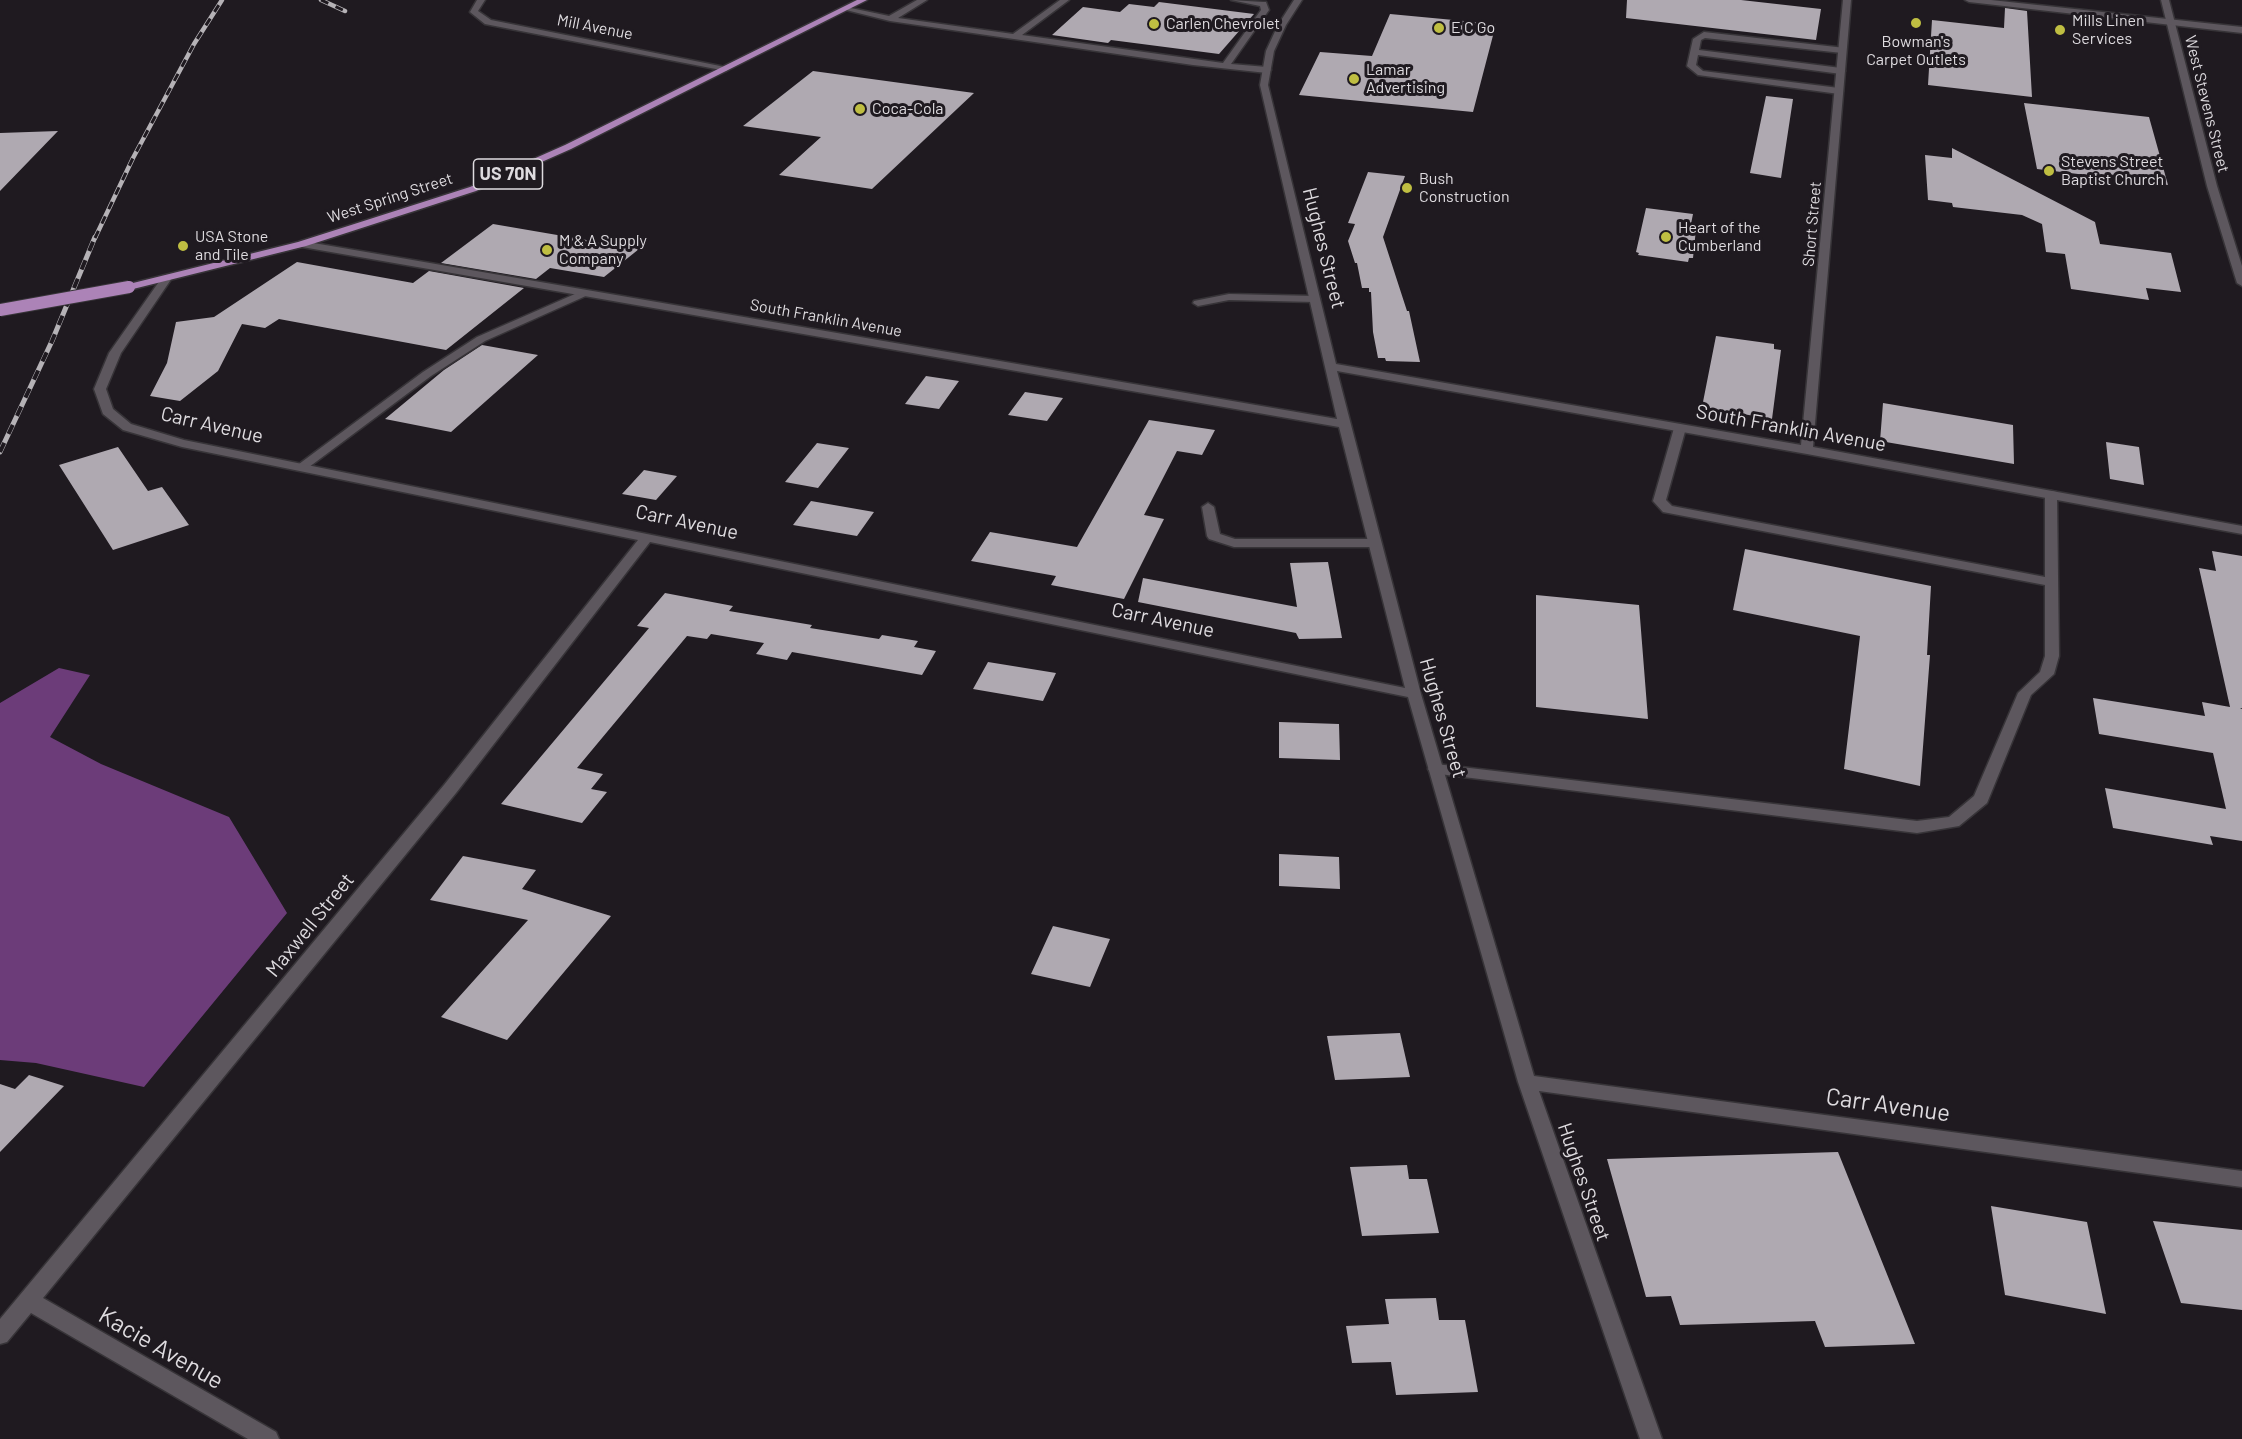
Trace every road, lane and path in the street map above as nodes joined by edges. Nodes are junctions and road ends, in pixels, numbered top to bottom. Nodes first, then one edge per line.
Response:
1 (481, 0) edge
2 (863, 0) edge
3 (923, 0) edge
4 (1065, 0) edge
5 (1235, 0) edge
6 (1298, 0) edge
7 (1847, 0) edge
8 (1970, 0) edge
9 (2165, 0) edge
10 (846, 9) junction
11 (890, 19) junction
12 (2170, 22) junction
13 (2242, 30) edge
14 (1015, 36) junction
15 (1842, 51) junction
16 (1694, 52) junction
17 (1226, 65) junction
18 (726, 68) junction
19 (1267, 70) junction
20 (1840, 70) junction
21 (1839, 91) junction
22 (302, 244) junction
23 (167, 278) junction
24 (2242, 283) edge
25 (584, 293) junction
26 (1315, 299) junction
27 (1198, 303) dead end
28 (0, 310) edge
29 (1332, 367) junction
30 (1344, 424) junction
31 (1680, 428) junction
32 (1807, 450) junction
33 (301, 467) junction
34 (2051, 495) junction
35 (1208, 507) dead end
36 (2242, 530) edge
37 (647, 537) junction
38 (1374, 543) junction
39 (2051, 582) junction
40 (1414, 694) junction
41 (1436, 769) junction
42 (1527, 1082) junction
43 (2242, 1179) edge
44 (29, 1301) junction
45 (0, 1335) edge
46 (268, 1439) edge
47 (1651, 1439) edge

1 - 18 street, Mill Avenue
2 - 10 main road, West Spring Street / US 70N
3 - 11 street
4 - 14 street
5 - 17 street
6 - 19 street, Hughes Street
7 - 15 street, Short Street
8 - 12 street
9 - 12 street, West Stevens Street
10 - 11 street
10 - 18 main road, West Spring Street / US 70N
11 - 14 street
12 - 13 street
12 - 24 street, West Stevens Street
14 - 17 street
15 - 16 street
15 - 20 street, Short Street
16 - 20 street
16 - 21 street
17 - 19 street
18 - 22 main road, West Spring Street / US 70N
19 - 26 street, Hughes Street
20 - 21 street, Short Street
21 - 32 street, Short Street
22 - 23 main road, West Spring Street / US 70N
22 - 25 street, South Franklin Avenue
23 - 28 main road, West Spring Street / US 70N, bridge
23 - 33 street, Carr Avenue
25 - 30 street, South Franklin Avenue
25 - 33 street
26 - 27 street
26 - 29 street, Hughes Street
29 - 30 street, Hughes Street
29 - 31 street, South Franklin Avenue
30 - 38 street, Hughes Street
31 - 32 street, South Franklin Avenue
31 - 39 street
32 - 34 street, South Franklin Avenue
33 - 37 street, Carr Avenue
34 - 36 street, South Franklin Avenue
34 - 39 street
35 - 38 street
37 - 40 street, Carr Avenue
37 - 44 street, Maxwell Street
38 - 40 street, Hughes Street
39 - 41 street
40 - 41 street, Hughes Street
41 - 42 street, Hughes Street
42 - 43 street, Carr Avenue
42 - 47 street, Hughes Street
44 - 45 street, Maxwell Street
44 - 46 street, Kacie Avenue

